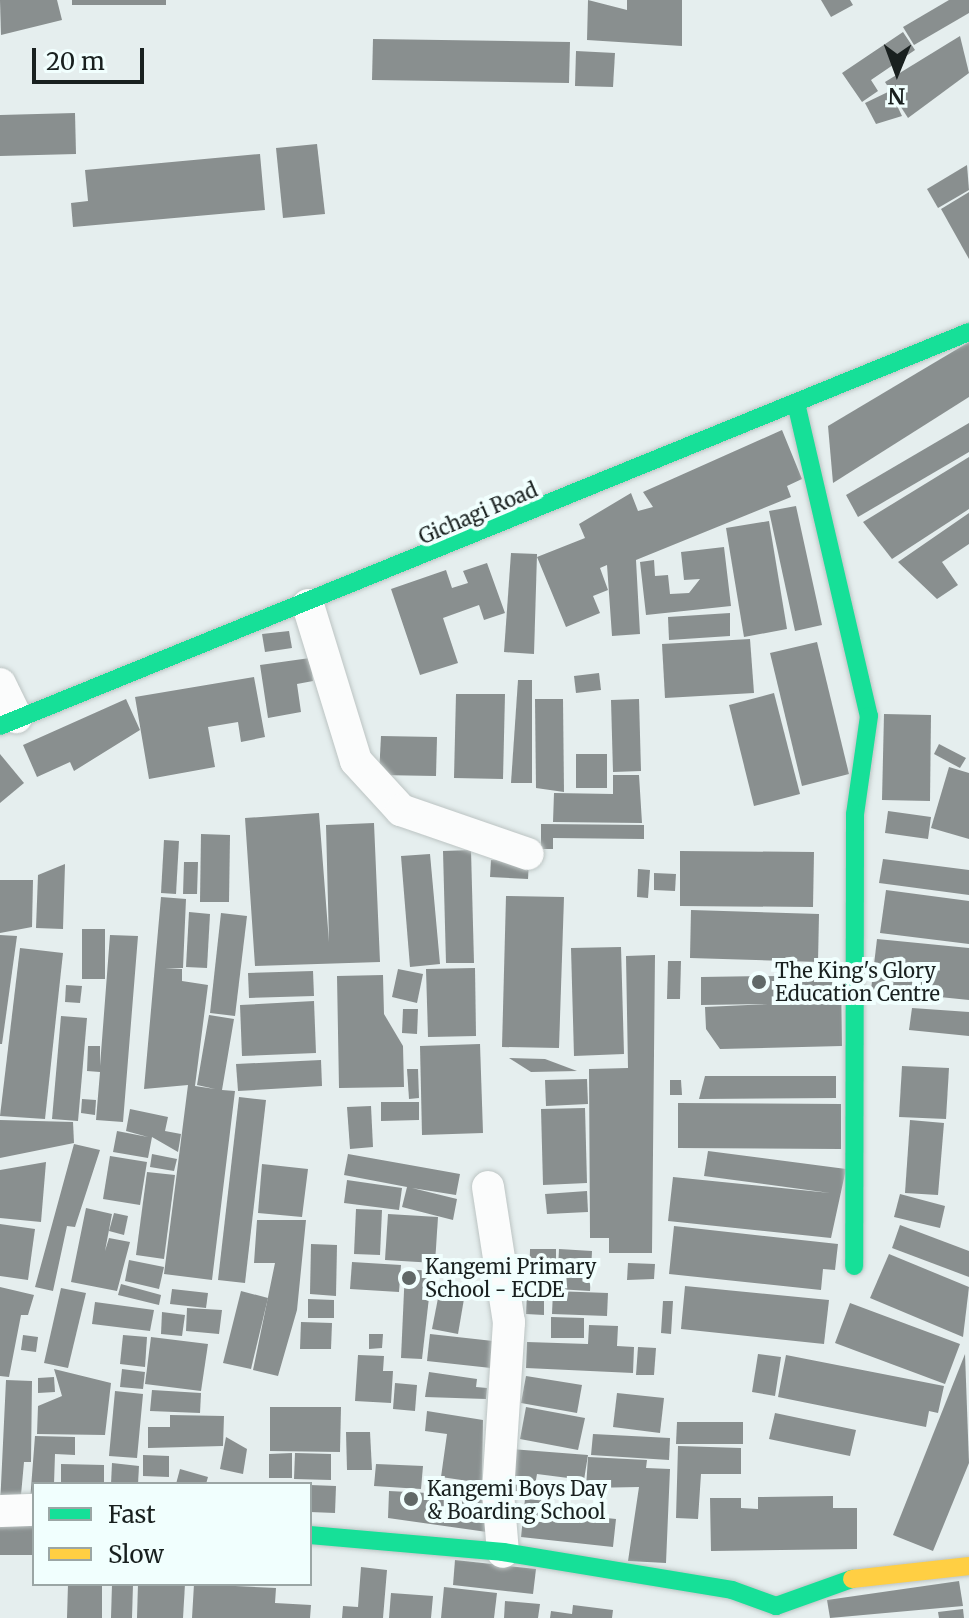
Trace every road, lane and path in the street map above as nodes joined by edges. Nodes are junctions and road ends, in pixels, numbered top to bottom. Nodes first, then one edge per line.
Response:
1 (969, 332) edge
2 (796, 403) junction
3 (308, 605) junction
4 (0, 684) edge
5 (8, 721) edge
6 (528, 854) dead end
7 (488, 1187) dead end
8 (854, 1266) dead end
9 (32, 1510) edge
10 (0, 1511) edge
11 (312, 1535) edge
12 (503, 1552) junction
13 (969, 1566) edge
14 (778, 1612) edge

1 - 2 street, Gichagi Road
2 - 3 street, Gichagi Road
2 - 8 street
3 - 5 street, Gichagi Road
3 - 6 street
4 - 5 street
7 - 12 street
9 - 10 street
11 - 12 street
12 - 14 street
13 - 14 street

